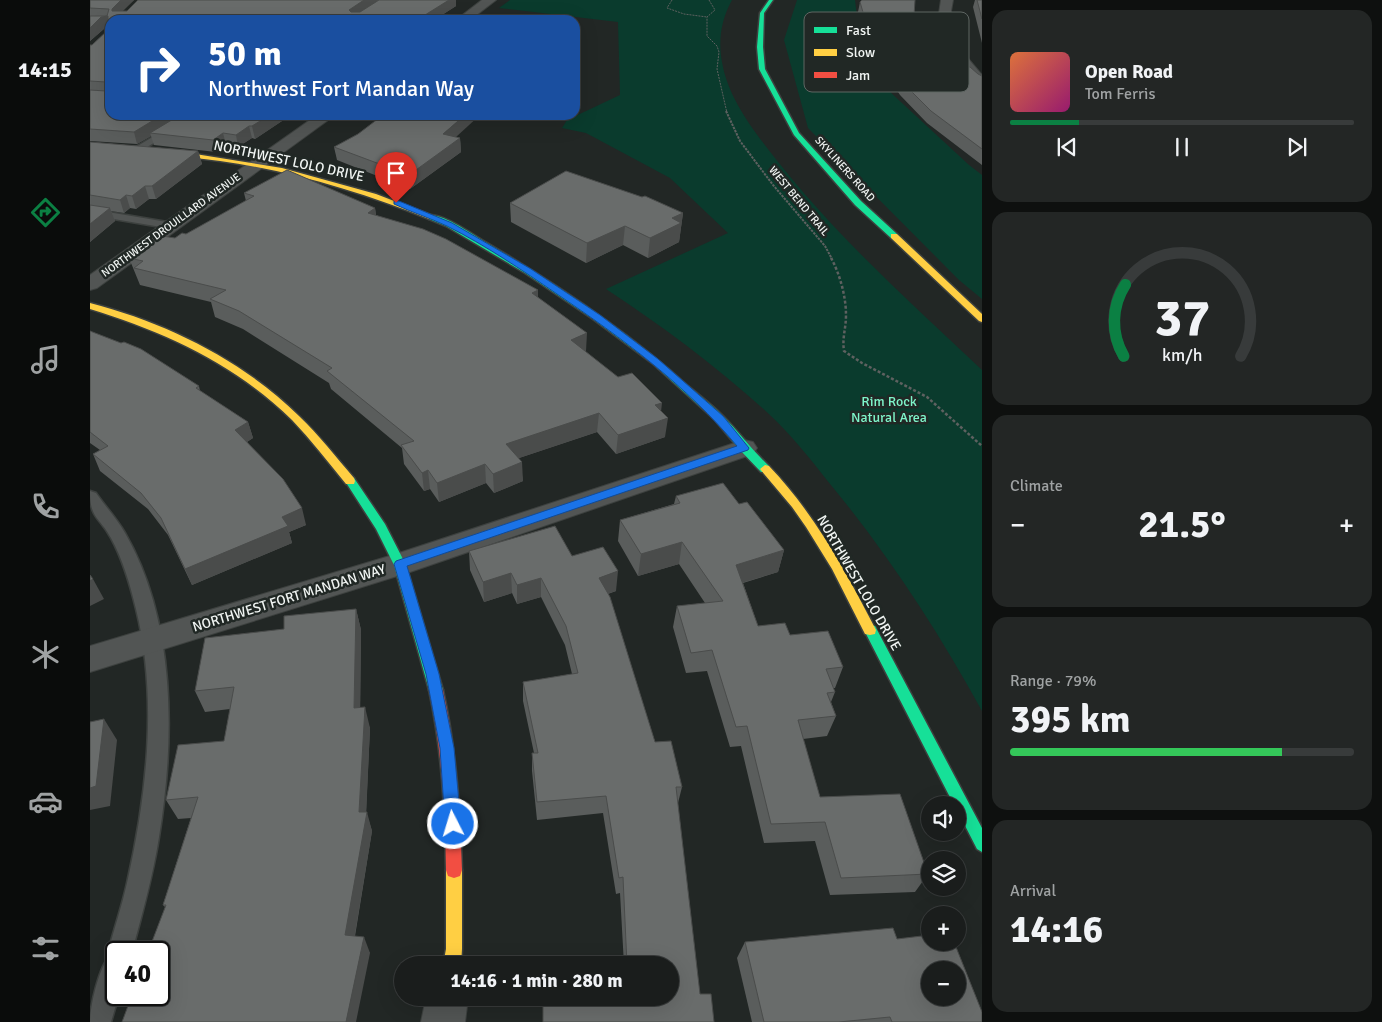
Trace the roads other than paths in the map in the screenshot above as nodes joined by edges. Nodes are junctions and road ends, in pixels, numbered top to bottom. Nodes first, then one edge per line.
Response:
1 (490, 0) edge
2 (771, 0) edge
3 (947, 0) edge
4 (943, 12) edge
5 (469, 15) edge
6 (969, 69) edge
7 (982, 83) edge
8 (187, 120) edge
9 (320, 120) edge
10 (90, 147) edge
11 (136, 150) junction
12 (253, 165) junction
13 (90, 212) edge
14 (173, 226) junction
15 (90, 284) edge
16 (90, 306) edge
17 (982, 319) edge
18 (744, 448) junction
19 (90, 496) edge
20 (400, 564) junction
21 (152, 639) junction
22 (90, 659) edge
23 (982, 844) edge
24 (123, 941) edge
25 (453, 956) edge
26 (105, 1000) edge
27 (446, 1006) edge
28 (98, 1022) edge
29 (443, 1022) edge

1 - 5 street
2 - 17 street, SKYLINERS ROAD
3 - 4 street
6 - 7 street
8 - 11 lane
9 - 12 street, NORTHWEST DROUILLARD AVENUE
10 - 11 street, NORTHWEST LOLO DRIVE
11 - 12 street, NORTHWEST LOLO DRIVE
12 - 14 street, NORTHWEST DROUILLARD AVENUE
12 - 18 street, NORTHWEST LOLO DRIVE
13 - 14 lane
14 - 15 street, NORTHWEST DROUILLARD AVENUE
16 - 20 street
18 - 20 street, NORTHWEST FORT MANDAN WAY
18 - 23 street, NORTHWEST LOLO DRIVE
19 - 21 lane
20 - 21 street, NORTHWEST FORT MANDAN WAY
20 - 25 street
21 - 22 street, NORTHWEST FORT MANDAN WAY
21 - 24 lane
26 - 28 lane
27 - 29 street

